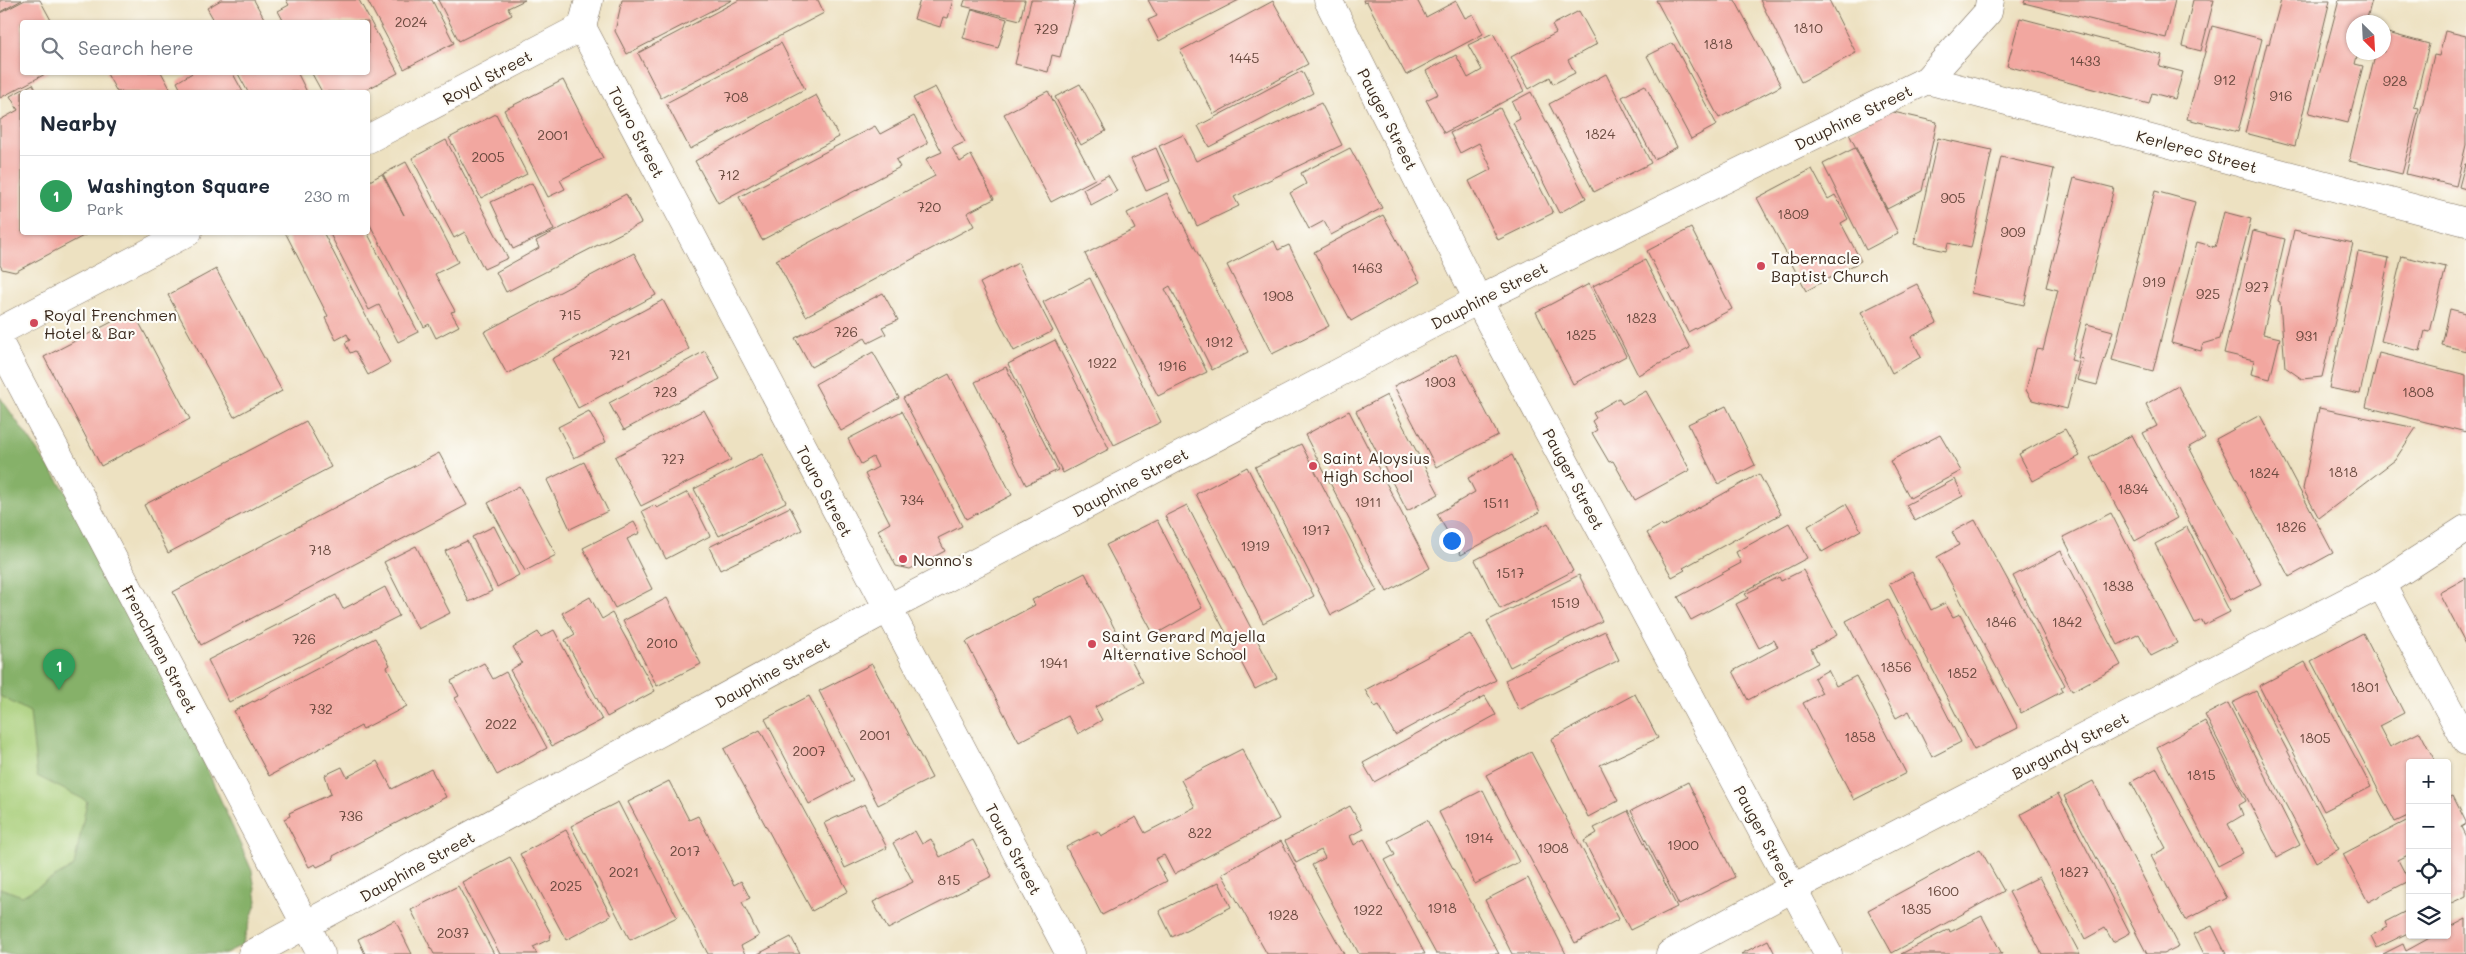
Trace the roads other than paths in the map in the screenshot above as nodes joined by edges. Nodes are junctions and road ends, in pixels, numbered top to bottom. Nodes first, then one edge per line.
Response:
1 (589, 0) edge
2 (1328, 0) edge
3 (1990, 0) edge
4 (582, 27) junction
5 (1927, 80) junction
6 (370, 138) edge
7 (2466, 222) edge
8 (182, 235) edge
9 (1478, 300) junction
10 (0, 330) edge
11 (0, 344) edge
12 (2466, 529) edge
13 (2381, 584) junction
14 (887, 609) junction
15 (2466, 741) edge
16 (1793, 888) junction
17 (306, 926) junction
18 (252, 954) edge
19 (321, 954) edge
20 (1070, 954) edge
21 (1670, 954) edge
22 (1828, 954) edge

1 - 4 street
2 - 9 street, Pauger Street
3 - 5 street, Dauphine Street
4 - 6 street, Royal Street
4 - 14 street, Touro Street
5 - 7 street, Kerlerec Street
5 - 9 street, Dauphine Street
8 - 10 street
9 - 14 street, Dauphine Street
9 - 16 street, Pauger Street
11 - 17 street, Frenchmen Street
12 - 13 street, Burgundy Street
13 - 15 street
13 - 16 street, Burgundy Street
14 - 17 street, Dauphine Street
14 - 20 street, Touro Street
16 - 21 street, Burgundy Street
16 - 22 street, Pauger Street
17 - 18 street, Dauphine Street
17 - 19 street, Frenchmen Street

